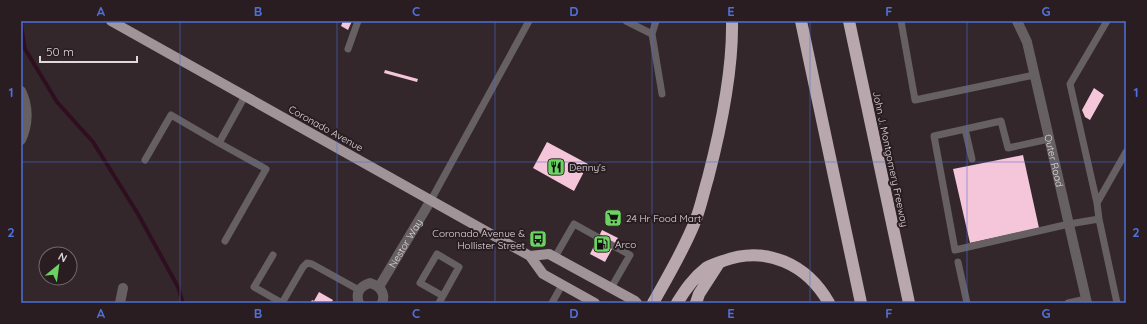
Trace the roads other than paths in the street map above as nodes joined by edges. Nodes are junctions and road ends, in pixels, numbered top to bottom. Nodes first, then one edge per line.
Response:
1 (111, 21) edge
2 (358, 21) edge
3 (529, 21) edge
4 (626, 21) edge
5 (656, 21) edge
6 (732, 21) edge
7 (801, 21) edge
8 (849, 21) edge
9 (901, 21) edge
10 (1017, 21) edge
11 (1107, 21) edge
12 (652, 34) junction
13 (348, 49) dead end
14 (1034, 75) junction
15 (21, 92) edge
16 (662, 94) dead end
17 (245, 96) junction
18 (965, 129) junction
19 (1049, 139) junction
20 (21, 140) edge
21 (219, 143) junction
22 (1126, 152) edge
23 (972, 159) dead end
24 (145, 160) dead end
25 (887, 198) junction
26 (431, 200) junction
27 (1097, 203) junction
28 (1099, 219) junction
29 (1069, 224) junction
30 (225, 241) dead end
31 (273, 255) dead end
32 (530, 256) junction
33 (555, 257) junction
34 (958, 262) dead end
35 (719, 263) junction
36 (562, 285) junction
37 (379, 287) junction
38 (123, 288) dead end
39 (611, 288) junction
40 (359, 290) junction
41 (443, 296) junction
42 (1086, 301) edge
43 (120, 303) edge
44 (359, 303) edge
45 (383, 303) edge
46 (439, 303) edge
47 (552, 303) edge
48 (595, 303) edge
49 (637, 303) edge
50 (653, 303) edge
51 (677, 303) edge
52 (696, 303) edge
53 (829, 303) edge
54 (861, 303) edge
55 (909, 303) edge
56 (917, 303) edge
57 (967, 303) edge
58 (1068, 303) edge
59 (1117, 303) edge

1 - 17 main road, Coronado Avenue
2 - 13 lane
3 - 26 lane
4 - 12 lane
5 - 12 lane
6 - 50 highway
7 - 54 highway
8 - 25 highway, John J. Montgomery Freeway
9 - 14 lane
10 - 14 street, Outer Road
11 - 27 lane
12 - 16 lane
14 - 19 street, Outer Road
15 - 20 street
17 - 21 lane
17 - 26 main road, Coronado Avenue
18 - 19 lane
18 - 23 lane
18 - 29 lane
19 - 29 street, Outer Road
21 - 24 lane
21 - 30 lane
22 - 27 lane
25 - 55 highway, John J. Montgomery Freeway
25 - 56 highway
26 - 32 main road, Coronado Avenue
26 - 37 street, Nestor Way
27 - 28 lane
28 - 29 lane
28 - 59 lane
29 - 42 street, Outer Road
31 - 40 lane
32 - 33 main road
32 - 36 main road, Coronado Avenue
33 - 39 main road
33 - 39 lane
34 - 57 lane
35 - 51 highway
35 - 52 highway
35 - 53 highway
36 - 47 lane
36 - 48 main road, Coronado Avenue
37 - 40 street
37 - 45 street
38 - 43 street
39 - 49 main road
40 - 44 street
41 - 41 lane
41 - 46 lane
42 - 58 lane

